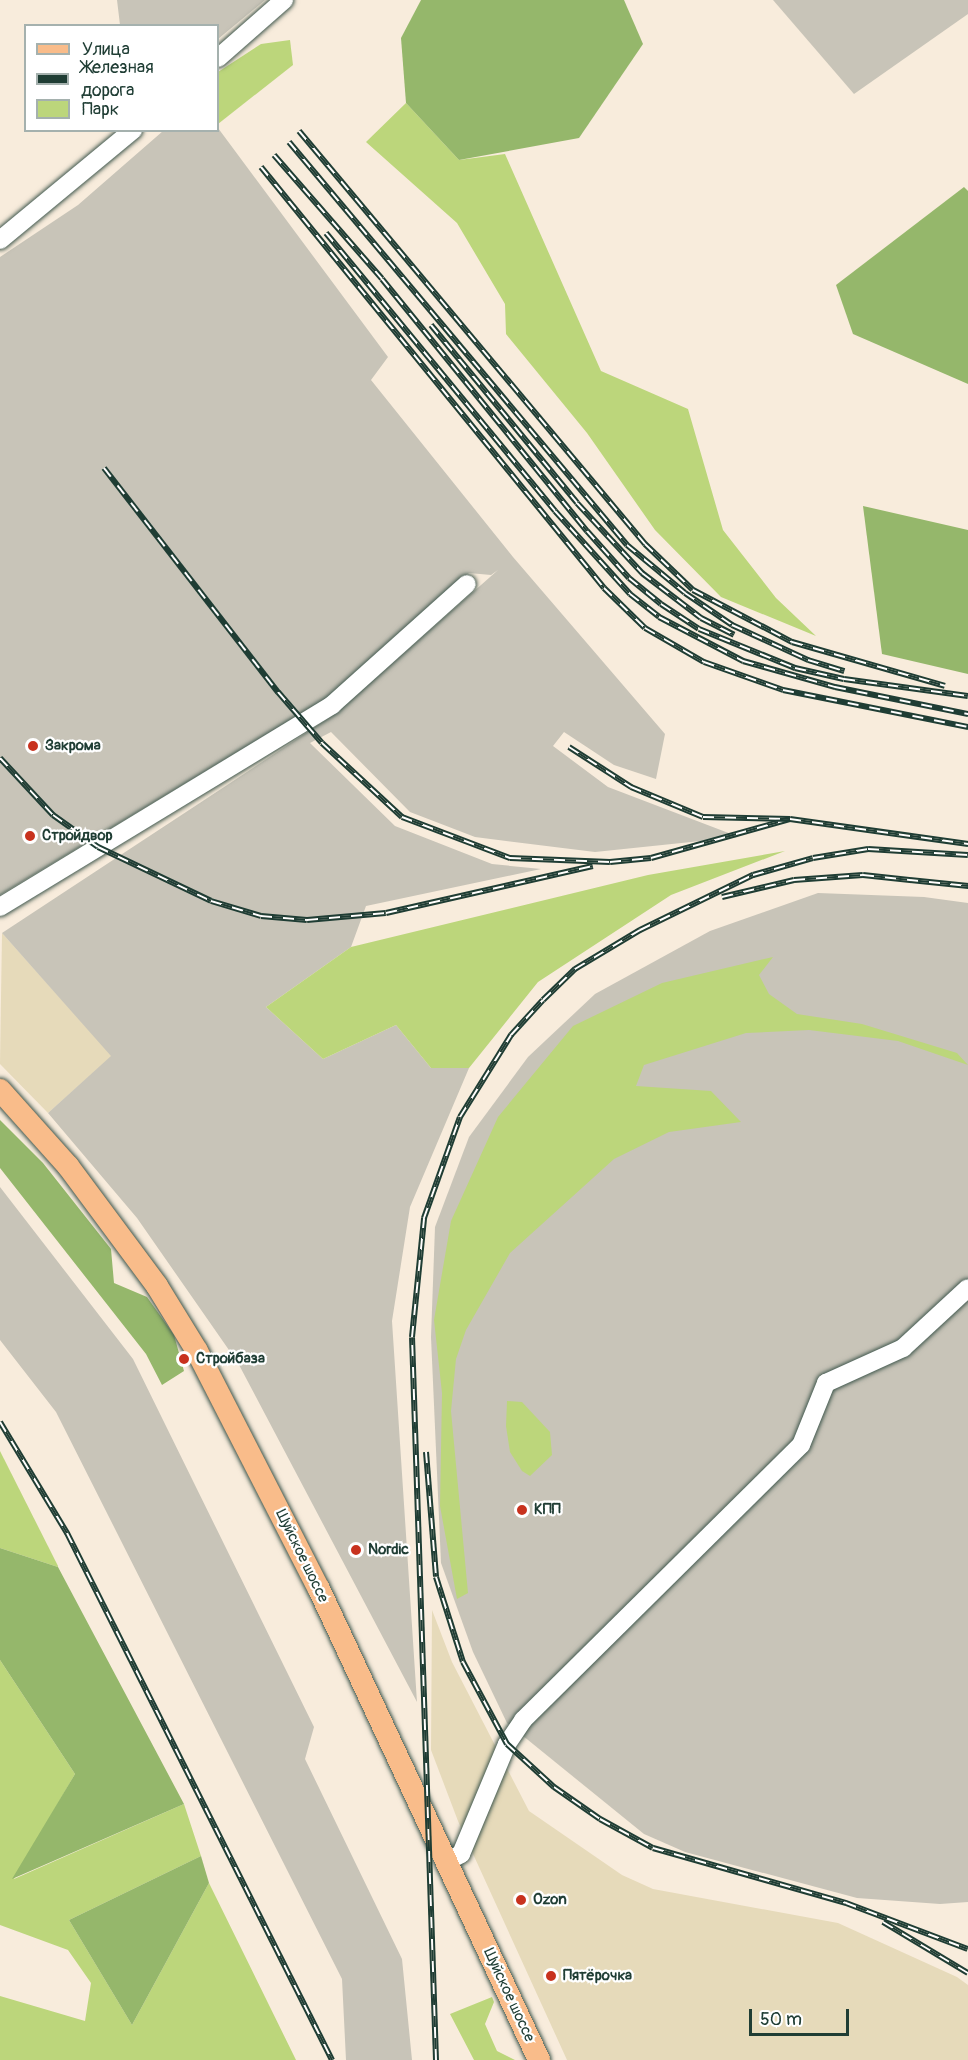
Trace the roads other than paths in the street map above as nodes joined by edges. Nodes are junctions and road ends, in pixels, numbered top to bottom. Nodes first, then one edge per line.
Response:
1 (284, 0) edge
2 (219, 57) edge
3 (131, 132) edge
4 (0, 240) edge
5 (467, 584) dead end
6 (0, 907) edge
7 (0, 1090) edge
8 (968, 1288) edge
9 (446, 1862) junction
10 (539, 2060) edge

1 - 2 street
3 - 4 street
5 - 6 street
7 - 9 main road, Шуйское шоссе
8 - 9 street
9 - 10 main road, Шуйское шоссе

